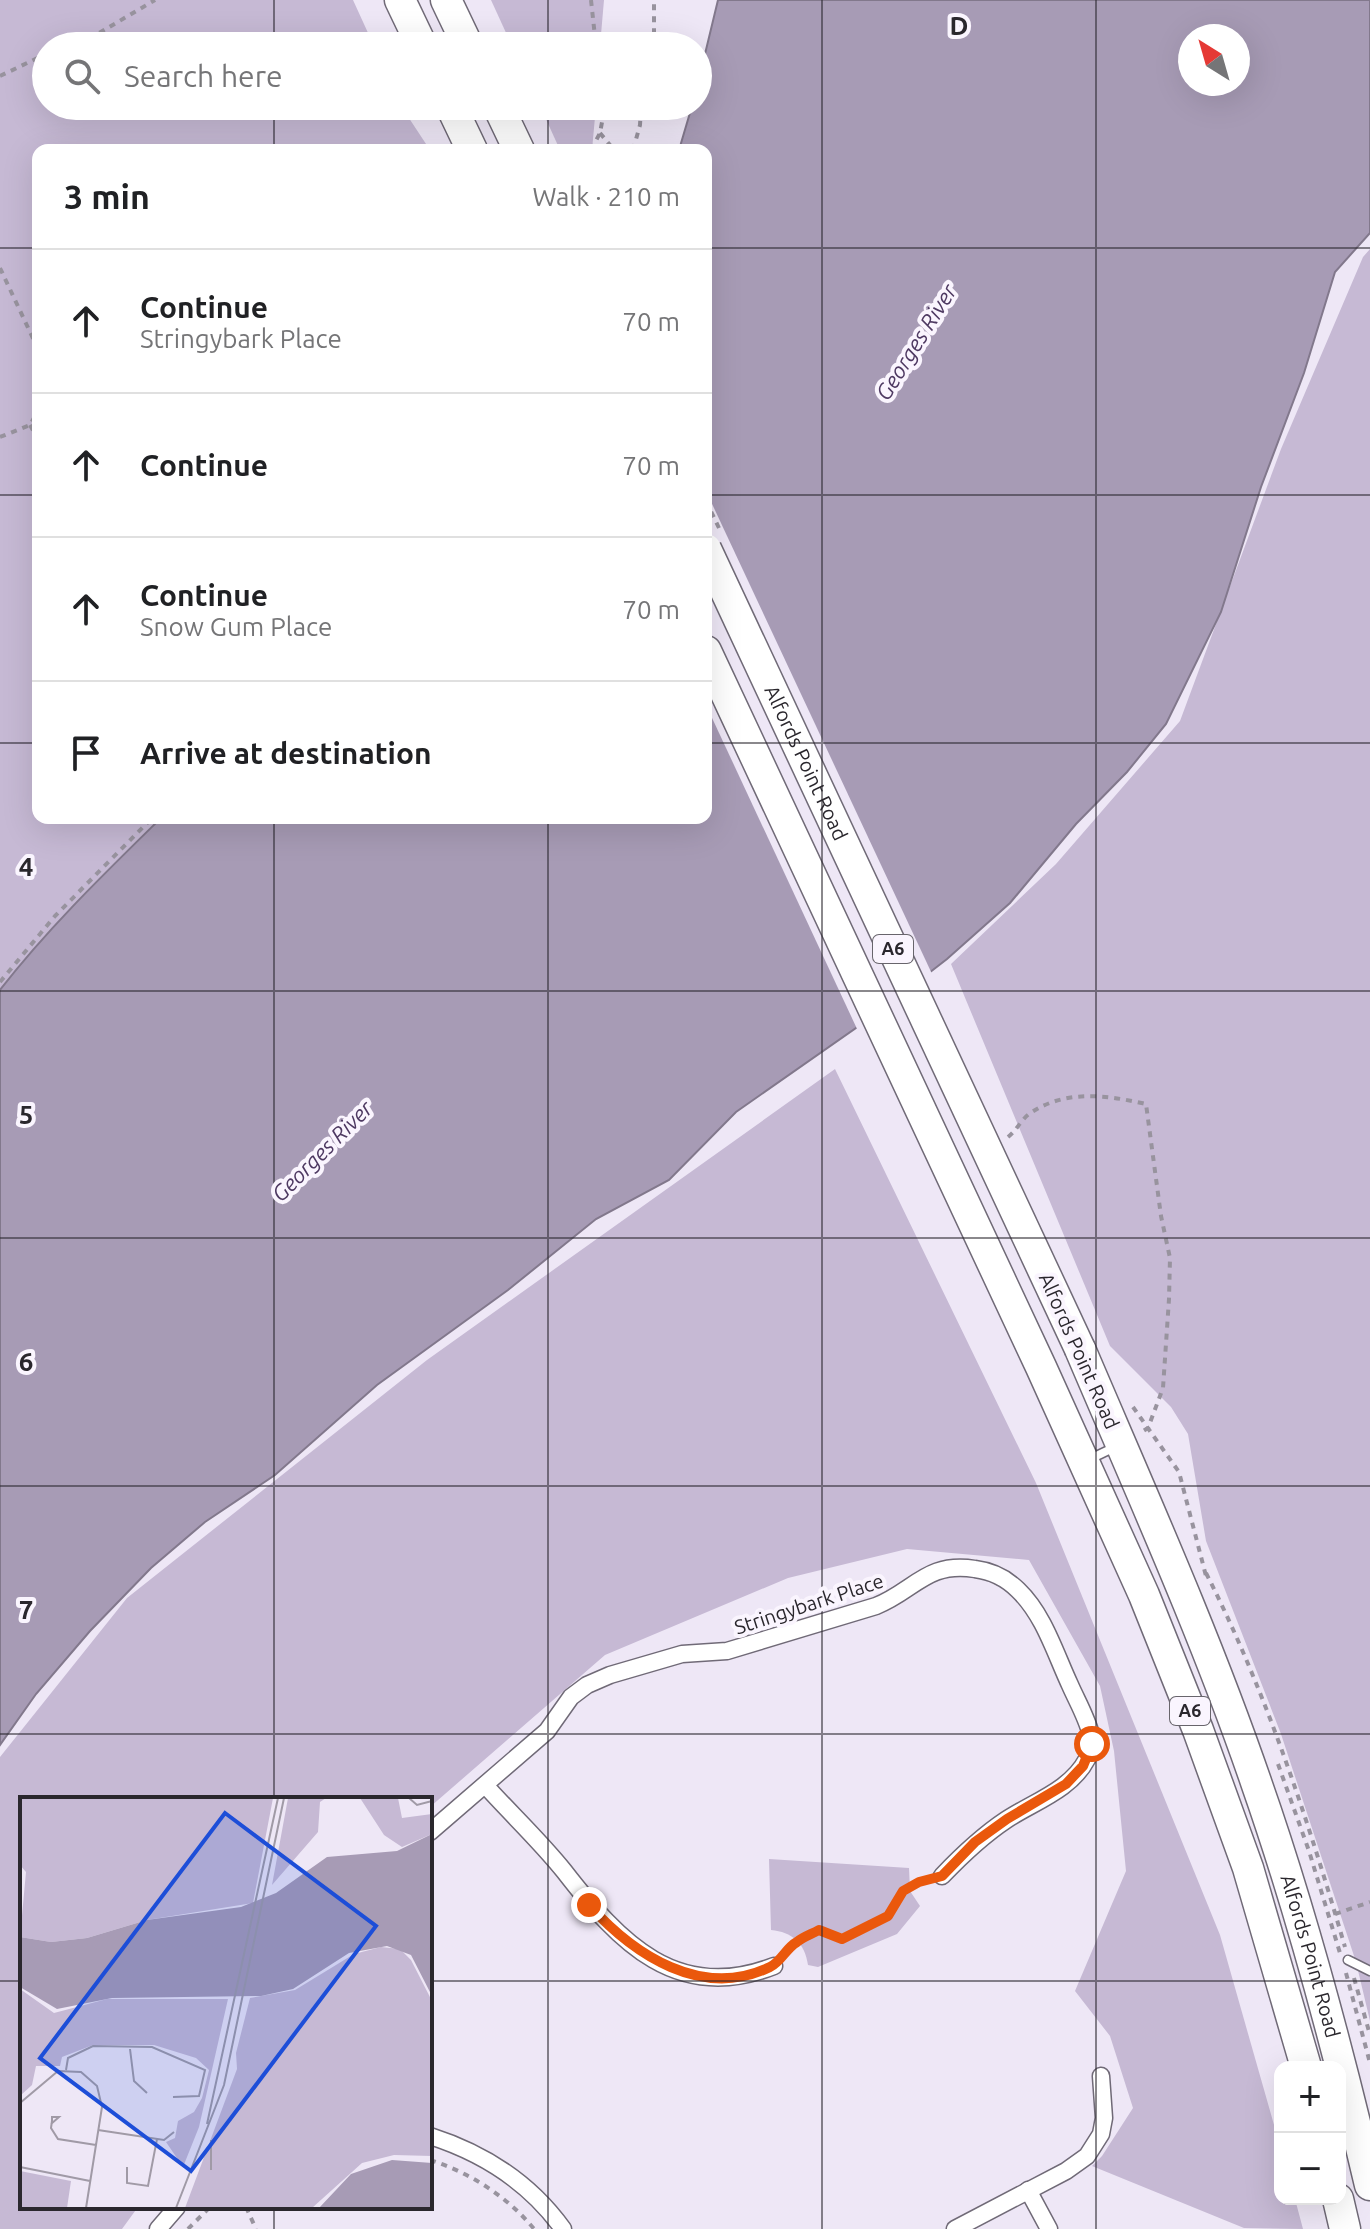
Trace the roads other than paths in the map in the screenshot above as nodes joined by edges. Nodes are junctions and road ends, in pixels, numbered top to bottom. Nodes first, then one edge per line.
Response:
1 (400, 0) edge
2 (446, 0) edge
3 (415, 32) edge
4 (461, 32) edge
5 (458, 120) edge
6 (469, 144) edge
7 (712, 562) edge
8 (712, 664) edge
9 (1120, 1444) junction
10 (1083, 1462) junction
11 (485, 1785) junction
12 (432, 1830) edge
13 (942, 1876) road end
14 (1348, 1960) road end
15 (774, 1966) road end
16 (1370, 1971) edge
17 (1304, 2061) edge
18 (1101, 2076) dead end
19 (432, 2137) edge
20 (1370, 2185) edge
21 (1028, 2190) junction
22 (1339, 2205) edge
23 (175, 2209) edge
24 (158, 2229) edge
25 (563, 2229) edge
26 (955, 2229) edge
27 (1049, 2229) edge
28 (1345, 2229) edge

1 - 3 highway
2 - 4 highway
5 - 6 highway
7 - 9 highway, Alfords Point Road / A6, bridge
8 - 10 highway, Alfords Point Road / A6
9 - 10 lane
9 - 20 highway, Alfords Point Road / A6
10 - 17 highway, Alfords Point Road / A6
11 - 12 street, Stringybark Place
11 - 13 street, Stringybark Place
11 - 15 street
14 - 16 lane
18 - 21 street
19 - 25 street
21 - 26 street
21 - 27 street
22 - 28 highway
23 - 24 street

